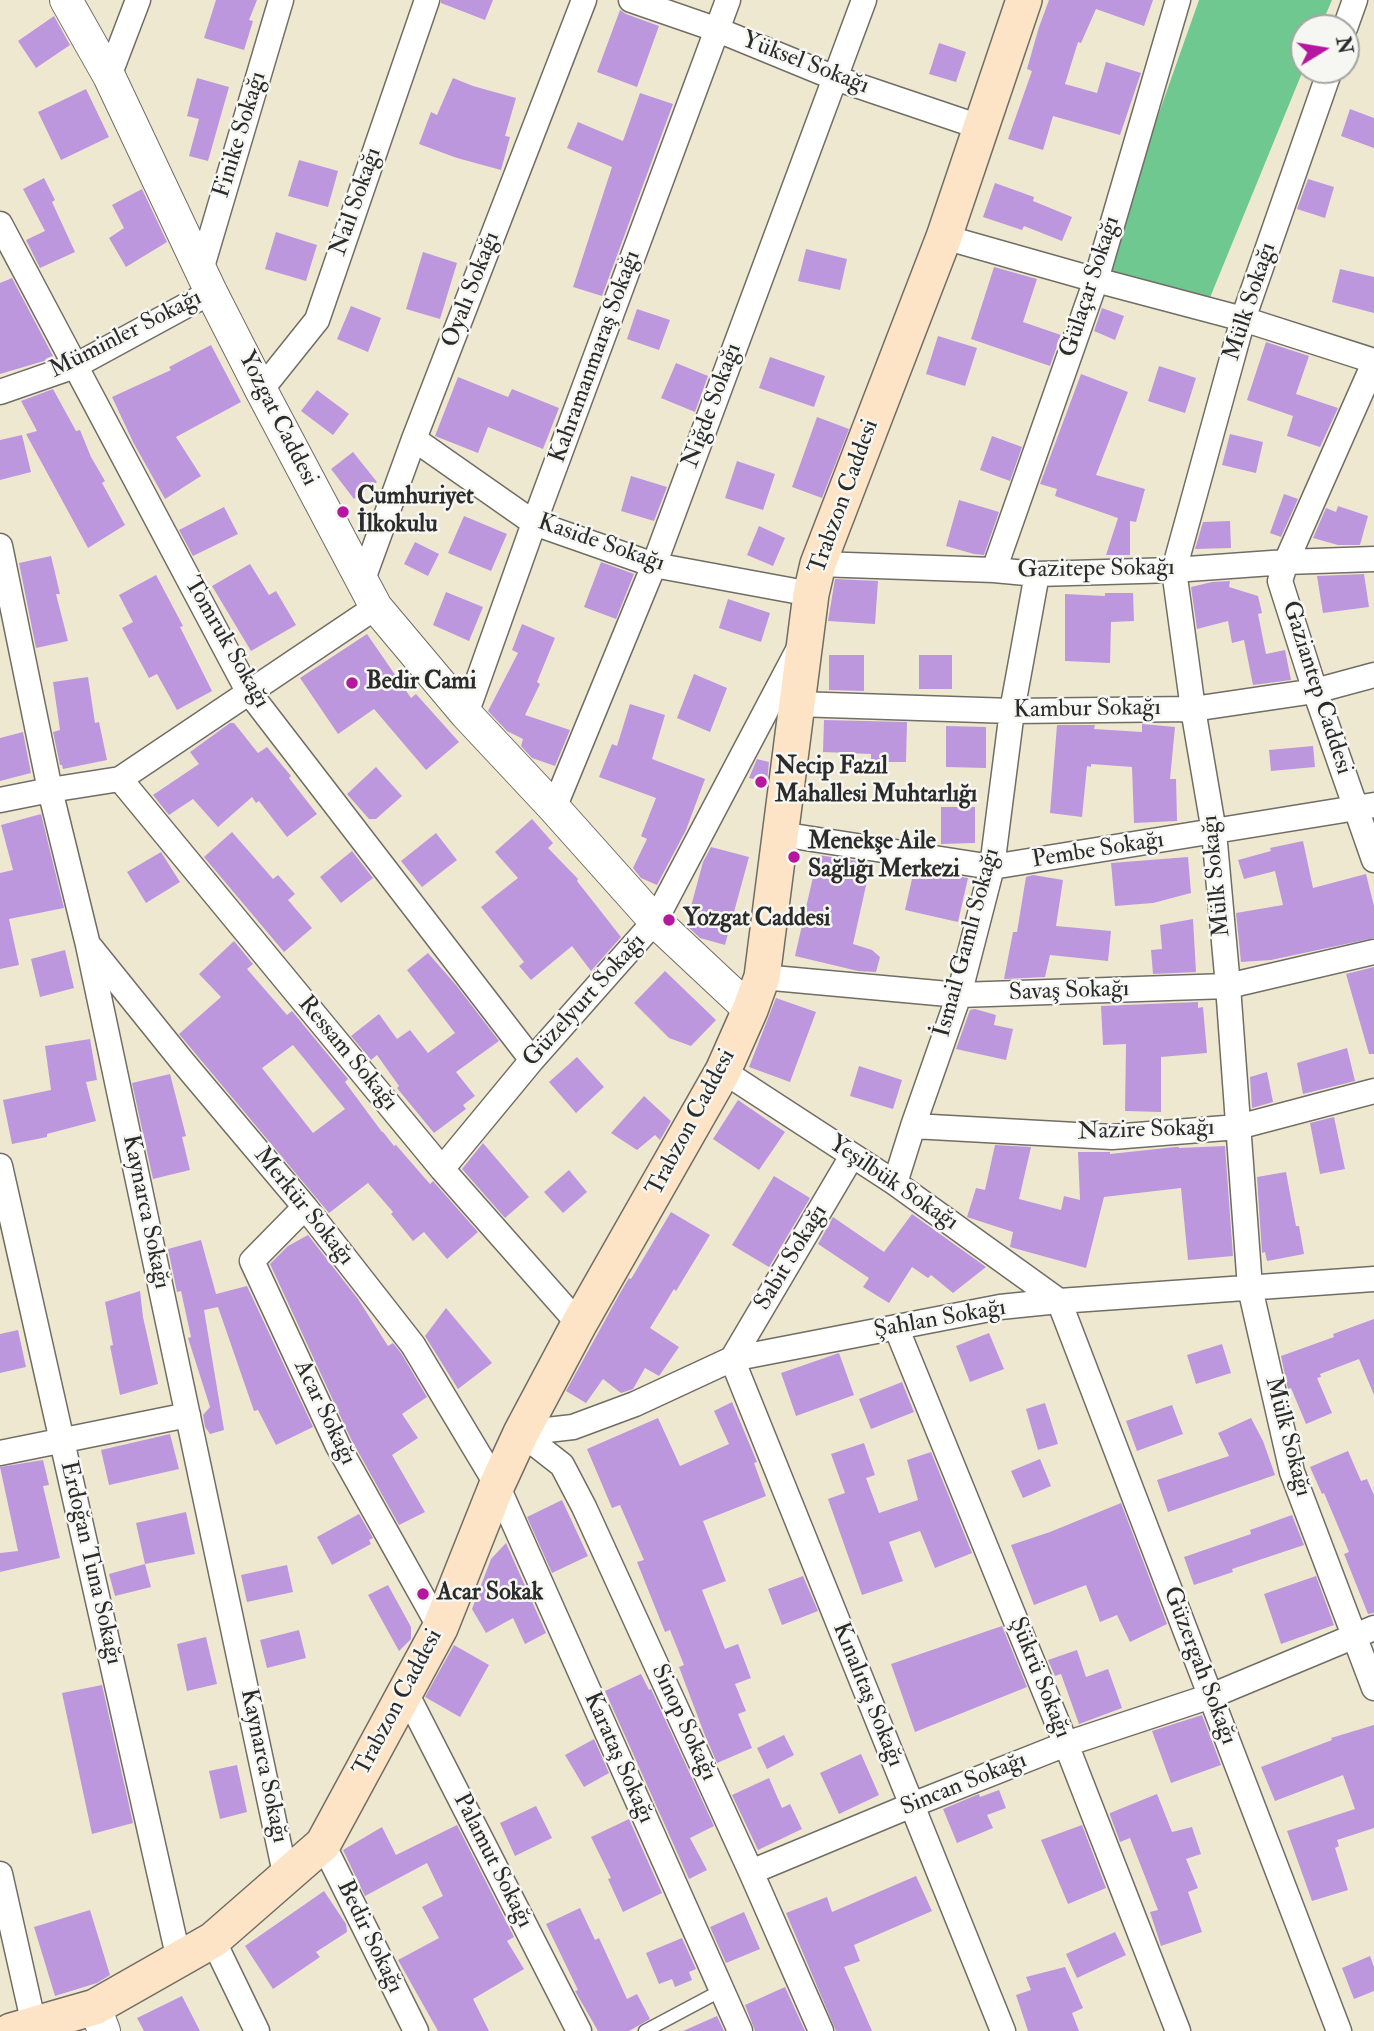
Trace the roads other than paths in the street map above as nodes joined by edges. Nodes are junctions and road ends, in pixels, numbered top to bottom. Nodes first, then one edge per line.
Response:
1 (66, 0) edge
2 (138, 0) edge
3 (281, 0) edge
4 (427, 0) edge
5 (584, 0) edge
6 (631, 0) edge
7 (727, 0) edge
8 (864, 0) edge
9 (1024, 0) edge
10 (1178, 0) edge
11 (718, 30) junction
12 (109, 76) junction
13 (835, 78) junction
14 (1325, 84) edge
15 (980, 127) junction
16 (0, 224) edge
17 (944, 237) junction
18 (1096, 280) junction
19 (206, 281) junction
20 (1243, 319) junction
21 (1374, 362) edge
22 (75, 366) junction
23 (261, 390) junction
24 (0, 392) edge
25 (414, 439) junction
26 (534, 523) junction
27 (0, 546) edge
28 (1374, 559) edge
29 (1286, 562) junction
30 (654, 565) junction
31 (1174, 569) junction
32 (994, 570) junction
33 (1037, 574) junction
34 (815, 579) junction
35 (369, 594) junction
36 (807, 634) junction
37 (1374, 676) edge
38 (248, 691) junction
39 (1315, 691) junction
40 (796, 704) junction
41 (1193, 709) junction
42 (1012, 711) junction
43 (466, 714) junction
44 (120, 779) junction
45 (50, 790) junction
46 (0, 800) edge
47 (1365, 807) edge
48 (554, 808) junction
49 (1214, 832) junction
50 (780, 834) junction
51 (1374, 860) edge
52 (992, 867) junction
53 (655, 921) junction
54 (89, 945) junction
55 (1374, 952) edge
56 (762, 977) junction
57 (1228, 986) junction
58 (959, 995) junction
59 (750, 1010) junction
60 (532, 1060) junction
61 (723, 1071) junction
62 (1374, 1091) edge
63 (913, 1126) junction
64 (1238, 1127) junction
65 (852, 1156) junction
66 (0, 1166) edge
67 (442, 1169) junction
68 (895, 1183) junction
69 (305, 1208) junction
70 (1374, 1279) edge
71 (1250, 1288) junction
72 (1059, 1301) junction
73 (579, 1324) junction
74 (896, 1327) junction
75 (732, 1359) junction
76 (188, 1415) junction
77 (521, 1433) junction
78 (62, 1440) junction
79 (0, 1453) edge
80 (497, 1485) junction
81 (440, 1628) junction
82 (1364, 1632) edge
83 (1374, 1688) edge
84 (405, 1691) junction
85 (1211, 1696) junction
86 (1066, 1744) junction
87 (912, 1805) junction
88 (323, 1844) junction
89 (751, 1872) junction
90 (0, 1874) edge
91 (286, 1878) junction
92 (213, 1940) junction
93 (180, 1959) junction
94 (722, 1990) junction
95 (99, 2019) edge
96 (22, 2028) edge
97 (257, 2031) edge
98 (415, 2031) edge
99 (579, 2031) edge
100 (645, 2031) edge
101 (740, 2031) edge
102 (821, 2031) edge
103 (1003, 2031) edge
104 (1178, 2031) edge
105 (1339, 2031) edge

1 - 12 street, Yozgat Caddesi
2 - 12 street
3 - 19 street, Finike Sokağı
4 - 23 street, Nail Sokağı
5 - 25 street, Oyalı Sokağı
6 - 11 street, Yüksel Sokağı
7 - 11 street, Kahramanmaraş Sokağı
8 - 13 street, Niğde Sokağı
9 - 15 main road, Trabzon Caddesi
10 - 18 street, Gülaçar Sokağı
11 - 13 street, Yüksel Sokağı
11 - 26 street, Kahramanmaraş Sokağı
12 - 19 street, Yozgat Caddesi
13 - 15 street, Yüksel Sokağı
13 - 30 street, Niğde Sokağı
14 - 20 street, Mülk Sokağı
15 - 17 main road, Trabzon Caddesi
16 - 22 street, Tomruk Sokağı
17 - 18 street
17 - 34 main road, Trabzon Caddesi
18 - 20 street
18 - 32 street, Gülaçar Sokağı
19 - 22 street, Müminler Sokağı
19 - 23 street, Yozgat Caddesi
20 - 21 street
20 - 31 street, Mülk Sokağı
21 - 29 street, Gaziantep Caddesi
22 - 24 street, Müminler Sokağı
22 - 38 street, Tomruk Sokağı
23 - 35 street, Yozgat Caddesi
25 - 26 street, Kaside Sokağı
25 - 35 street, Oyalı Sokağı
26 - 30 street, Kaside Sokağı
26 - 43 street, Kahramanmaraş Sokağı
27 - 45 street, Kaynarca Sokağı
28 - 29 street, Gazitepe Sokağı
29 - 31 street, Gazitepe Sokağı
29 - 39 street, Gaziantep Caddesi
30 - 34 street, Kaside Sokağı
30 - 48 street, Niğde Sokağı
31 - 33 street, Gazitepe Sokağı
31 - 41 street, Mülk Sokağı
32 - 33 street, Gazitepe Sokağı
32 - 34 street, Gazitepe Sokağı
33 - 42 street, İsmail Gamlı Sokağı
34 - 36 main road, Trabzon Caddesi
35 - 38 street
35 - 43 street, Yozgat Caddesi
36 - 40 main road, Trabzon Caddesi
36 - 53 street, Güzelyurt Sokağı
37 - 39 street, Kambur Sokağı
38 - 44 street
38 - 60 street, Tomruk Sokağı
39 - 41 street, Kambur Sokağı
39 - 47 street, Gaziantep Caddesi
40 - 42 street, Kambur Sokağı
40 - 50 main road, Trabzon Caddesi
41 - 42 street, Kambur Sokağı
41 - 49 street, Mülk Sokağı
42 - 52 street, İsmail Gamlı Sokağı
43 - 48 street, Yozgat Caddesi
44 - 45 street
44 - 67 street, Ressam Sokağı
45 - 46 street
45 - 54 street, Kaynarca Sokağı
47 - 49 street, Pembe Sokağı
47 - 51 street, Gaziantep Caddesi
48 - 53 street, Yozgat Caddesi
49 - 52 street, Pembe Sokağı
49 - 57 street, Mülk Sokağı
50 - 52 street, Pembe Sokağı
50 - 56 main road, Trabzon Caddesi
52 - 58 street, İsmail Gamlı Sokağı
53 - 59 street, Yozgat Caddesi
53 - 60 street, Güzelyurt Sokağı
54 - 69 street, Merkür Sokağı
54 - 76 street, Kaynarca Sokağı
55 - 57 street, Savaş Sokağı
56 - 58 street, Savaş Sokağı
56 - 59 main road, Trabzon Caddesi
57 - 58 street, Savaş Sokağı
57 - 64 street, Mülk Sokağı
58 - 63 street, İsmail Gamlı Sokağı
59 - 61 main road, Trabzon Caddesi
60 - 67 street, Güzelyurt Sokağı
61 - 65 street, Yeşilbük Sokağı
61 - 73 main road, Trabzon Caddesi
62 - 64 street, Nazire Sokağı
63 - 64 street, Nazire Sokağı
63 - 68 street, İsmail Gamlı Sokağı
64 - 71 street, Mülk Sokağı
65 - 68 street, Yeşilbük Sokağı
65 - 75 street, Sabit Sokağı
66 - 78 street, Erdoğan Tuna Sokağı
67 - 73 street, Ressam Sokağı
68 - 72 street, Yeşilbük Sokağı
69 - 80 street, Merkür Sokağı
69 - 81 street, Acar Sokağı
70 - 71 street, Şahlan Sokağı
71 - 72 street, Şahlan Sokağı
71 - 82 street, Mülk Sokağı
72 - 74 street, Şahlan Sokağı
72 - 85 street, Güzergah Sokağı
73 - 77 main road, Trabzon Caddesi
74 - 75 street, Şahlan Sokağı
74 - 86 street, Şükrü Sokağı
75 - 77 street, Şahlan Sokağı
75 - 87 street, Kınalıtaş Sokağı
76 - 78 street
76 - 91 street, Kaynarca Sokağı
77 - 80 main road, Trabzon Caddesi
77 - 89 street, Sinop Sokağı
78 - 79 street
78 - 93 street, Erdoğan Tuna Sokağı
80 - 81 main road, Trabzon Caddesi
80 - 94 street, Karataş Sokağı
81 - 84 main road, Trabzon Caddesi
82 - 83 street, Mülk Sokağı
82 - 85 street, Sincan Sokağı
84 - 88 main road, Trabzon Caddesi
84 - 99 street, Palamut Sokağı
85 - 86 street, Sincan Sokağı
85 - 105 street, Güzergah Sokağı
86 - 87 street, Sincan Sokağı
86 - 104 street, Şükrü Sokağı
87 - 89 street, Sincan Sokağı
87 - 103 street, Kınalıtaş Sokağı
88 - 91 main road, Trabzon Caddesi
88 - 98 street, Bedir Sokağı
89 - 102 street, Sinop Sokağı
90 - 96 street
91 - 92 main road, Trabzon Caddesi
92 - 93 main road, Trabzon Caddesi
92 - 97 street
93 - 95 main road, Trabzon Caddesi
94 - 100 lane
94 - 101 street, Karataş Sokağı
95 - 96 main road, Trabzon Caddesi

